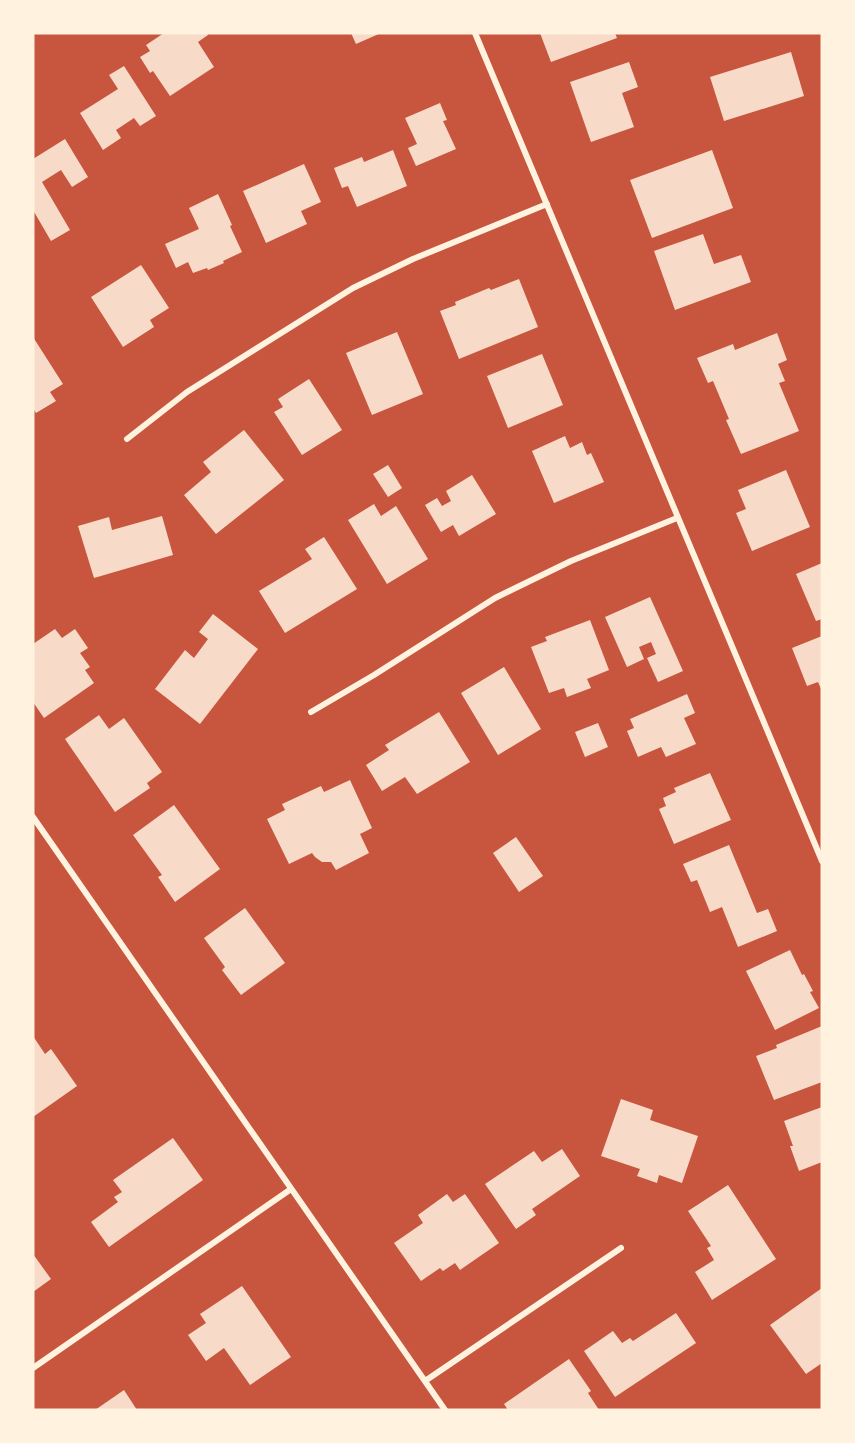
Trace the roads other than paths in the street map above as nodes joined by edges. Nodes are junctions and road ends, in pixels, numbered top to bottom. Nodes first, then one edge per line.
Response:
1 (475, 33) edge
2 (547, 204) junction
3 (127, 439) dead end
4 (677, 518) junction
5 (311, 712) dead end
6 (33, 818) edge
7 (822, 861) edge
8 (291, 1189) junction
9 (621, 1248) dead end
10 (33, 1368) edge
11 (425, 1381) junction
12 (445, 1410) edge

1 - 2 street
2 - 3 street
2 - 4 street
4 - 5 street
4 - 7 street
6 - 8 street
8 - 10 street
8 - 11 street
9 - 11 street
11 - 12 street

